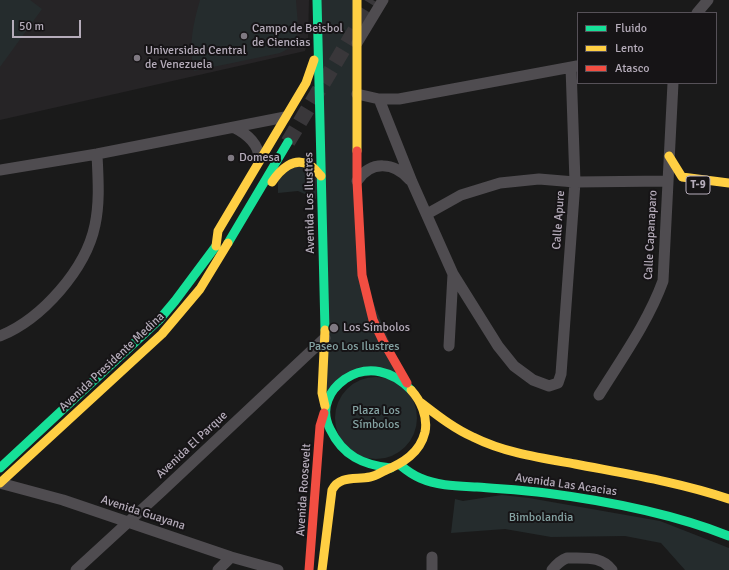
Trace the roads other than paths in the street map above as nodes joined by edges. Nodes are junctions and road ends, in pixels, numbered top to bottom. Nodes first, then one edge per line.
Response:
1 (317, 0) edge
2 (357, 0) edge
3 (708, 0) edge
4 (383, 1) edge
5 (698, 12) edge
6 (356, 44) junction
7 (317, 47) junction
8 (574, 66) edge
9 (673, 84) edge
10 (357, 94) junction
11 (379, 99) junction
12 (285, 117) junction
13 (235, 128) junction
14 (285, 140) tunnel mouth
15 (97, 154) junction
16 (669, 156) junction
17 (259, 160) junction
18 (0, 170) edge
19 (321, 176) junction
20 (357, 181) junction
21 (668, 181) junction
22 (412, 182) junction
23 (575, 182) junction
24 (729, 183) edge
25 (729, 189) edge
26 (427, 214) junction
27 (219, 248) junction
28 (454, 274) junction
29 (0, 336) edge
30 (325, 338) junction
31 (449, 346) dead end
32 (410, 390) junction
33 (599, 395) dead end
34 (420, 402) junction
35 (325, 409) junction
36 (395, 466) junction
37 (0, 468) edge
38 (0, 483) edge
39 (729, 499) edge
40 (129, 522) junction
41 (728, 536) edge
42 (232, 556) junction
43 (432, 557) dead end
44 (76, 570) edge
45 (218, 570) edge
46 (278, 570) edge
47 (309, 570) edge
48 (322, 570) edge
49 (432, 570) edge
50 (552, 570) edge
51 (612, 570) edge

1 - 7 main road, Avenida Los Ilustres
2 - 6 main road
3 - 5 street
4 - 6 street
6 - 10 main road
7 - 12 main road
7 - 19 main road, Avenida Los Ilustres
8 - 11 street
8 - 23 street, Calle Apure
9 - 16 street, Calle Capanaparo
10 - 11 street
10 - 20 main road
11 - 22 street
12 - 13 street
12 - 17 main road
13 - 15 street
13 - 17 street
14 - 27 main road, Avenida Presidente Medina
15 - 18 street
15 - 29 street
16 - 21 street, Calle Capanaparo
16 - 24 main road
17 - 27 main road
19 - 27 main road
19 - 30 main road, Avenida Los Ilustres
20 - 22 street
20 - 32 main road
21 - 23 street
21 - 25 main road, T-9
21 - 33 street, Calle Capanaparo
22 - 26 street
23 - 26 street
23 - 28 street, Calle Apure
26 - 28 street
27 - 37 main road, Avenida Presidente Medina
27 - 38 main road, Avenida Presidente Medina
28 - 31 street
30 - 35 main road, Avenida Los Ilustres
30 - 40 street, Avenida El Parque
32 - 34 main road
32 - 35 main road
34 - 36 main road
34 - 39 main road, Avenida Las Acacias
35 - 36 main road
35 - 47 main road, Avenida Roosevelt
36 - 41 main road, Avenida Las Acacias
36 - 48 main road, Avenida Roosevelt
38 - 40 street, Avenida Guayana
40 - 42 street, Avenida Guayana
40 - 44 street, Avenida El Parque
42 - 45 street
42 - 46 street, Avenida Guayana
43 - 49 street
50 - 51 street

